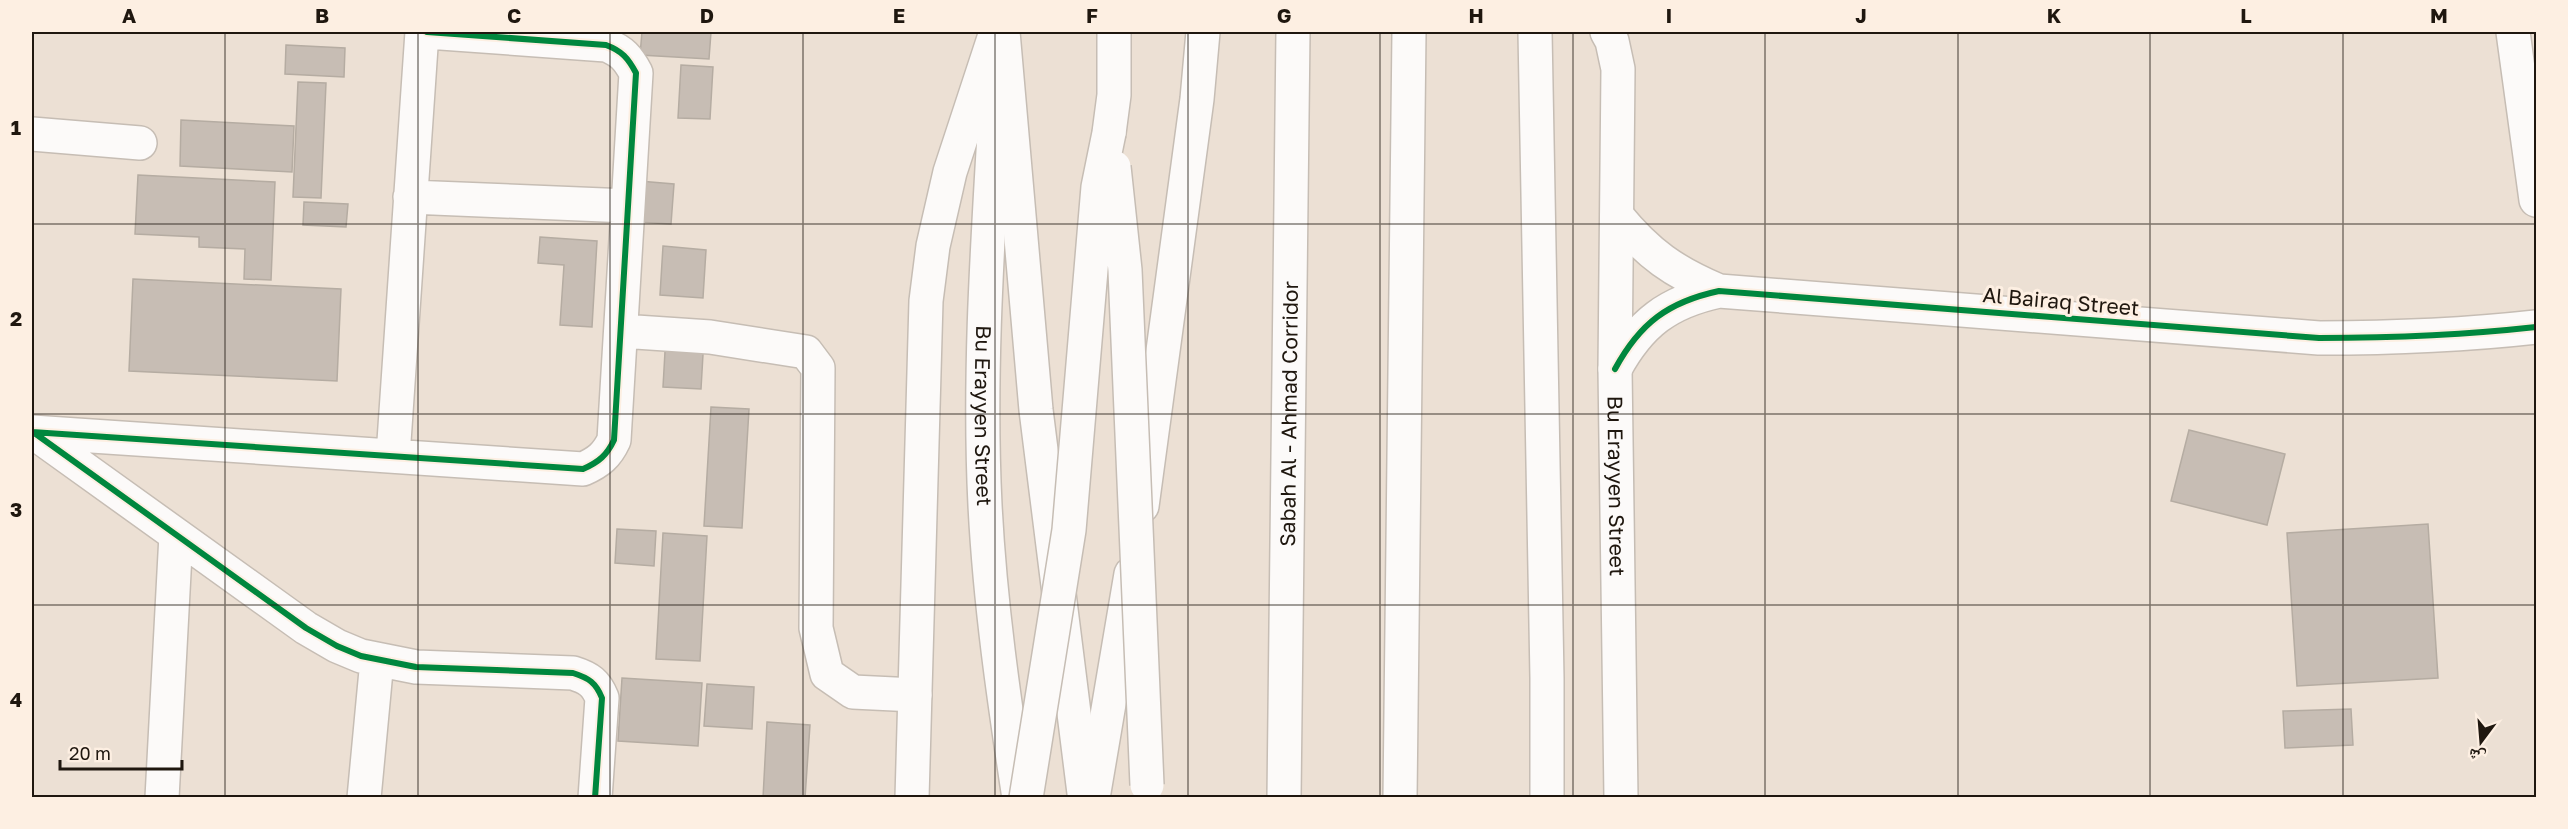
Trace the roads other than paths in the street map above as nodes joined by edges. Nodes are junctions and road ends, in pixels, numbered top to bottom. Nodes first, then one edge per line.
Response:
1 (422, 32) edge
2 (427, 32) edge
3 (996, 32) edge
4 (1002, 32) edge
5 (1114, 32) edge
6 (1203, 32) edge
7 (1293, 32) edge
8 (1409, 32) edge
9 (1535, 32) edge
10 (1610, 35) edge
11 (2513, 42) edge
12 (1109, 133) junction
13 (32, 134) edge
14 (140, 143) dead end
15 (410, 197) junction
16 (2536, 200) edge
17 (628, 206) junction
18 (1617, 216) junction
19 (1719, 291) junction
20 (2536, 327) edge
21 (621, 331) junction
22 (1616, 369) junction
23 (32, 432) edge
24 (393, 456) junction
25 (176, 535) junction
26 (377, 660) junction
27 (915, 695) junction
28 (1147, 791) edge
29 (162, 798) edge
30 (364, 798) edge
31 (595, 798) edge
32 (912, 798) edge
33 (1019, 798) edge
34 (1026, 798) edge
35 (1084, 798) edge
36 (1093, 798) edge
37 (1284, 798) edge
38 (1400, 798) edge
39 (1547, 798) edge
40 (1621, 798) edge

1 - 15 main road
2 - 17 main road
3 - 27 main road
4 - 33 main road, Bu Erayyen Street
4 - 35 main road
5 - 12 main road
6 - 36 main road, bridge
7 - 37 main road, Sabah Al - Ahmad Corridor
8 - 38 main road
9 - 39 main road
10 - 18 main road, Bu Erayyen Street
11 - 16 main road
12 - 28 main road, bridge
12 - 34 main road, bridge
13 - 14 main road
15 - 17 main road
15 - 24 main road
17 - 21 main road
18 - 19 main road, Al Bairaq Street
18 - 22 main road, Bu Erayyen Street
19 - 20 main road, Al Bairaq Street
19 - 22 main road, Al Bairaq Street
21 - 24 main road
21 - 27 main road
22 - 40 main road, Bu Erayyen Street
23 - 24 main road
23 - 25 main road
25 - 26 main road
25 - 29 main road
26 - 30 main road
26 - 31 main road
27 - 32 main road

